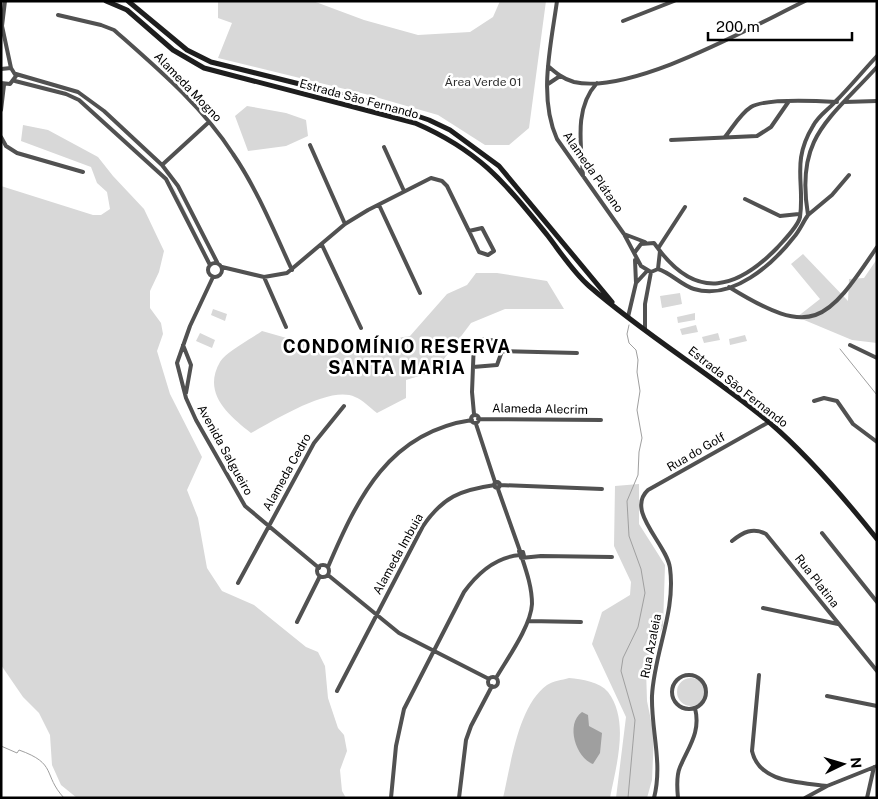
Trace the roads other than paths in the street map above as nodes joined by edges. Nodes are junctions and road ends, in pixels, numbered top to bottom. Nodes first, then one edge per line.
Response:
1 (106, 1) edge
2 (128, 1) edge
3 (557, 1) edge
4 (658, 1) edge
5 (674, 1) edge
6 (805, 1) edge
7 (4, 3) edge
8 (657, 7) junction
9 (58, 15) dead end
10 (623, 21) dead end
11 (2, 26) edge
12 (3, 42) edge
13 (877, 56) edge
14 (548, 66) junction
15 (877, 66) edge
16 (11, 68) junction
17 (1, 69) edge
18 (16, 74) junction
19 (560, 76) junction
20 (15, 80) junction
21 (585, 83) junction
22 (597, 83) junction
23 (3, 84) edge
24 (548, 84) junction
25 (851, 85) junction
26 (856, 89) junction
27 (587, 94) junction
28 (789, 101) junction
29 (877, 101) edge
30 (836, 102) junction
31 (845, 102) junction
32 (1, 110) edge
33 (209, 122) junction
34 (1, 137) edge
35 (725, 137) junction
36 (671, 140) dead end
37 (310, 145) dead end
38 (384, 147) dead end
39 (581, 156) junction
40 (146, 160) junction
41 (572, 160) junction
42 (162, 165) junction
43 (82, 172) dead end
44 (850, 175) dead end
45 (583, 176) junction
46 (166, 180) junction
47 (404, 191) junction
48 (745, 199) dead end
49 (379, 205) junction
50 (685, 207) dead end
51 (806, 209) junction
52 (800, 214) junction
53 (807, 216) junction
54 (345, 224) junction
55 (468, 231) junction
56 (624, 234) junction
57 (646, 242) junction
58 (322, 245) junction
59 (877, 247) edge
60 (659, 249) junction
61 (635, 254) junction
62 (216, 262) junction
63 (210, 265) junction
64 (222, 267) junction
65 (658, 269) junction
66 (292, 270) junction
67 (648, 271) junction
68 (213, 277) junction
69 (264, 277) junction
70 (726, 282) junction
71 (636, 283) junction
72 (730, 288) junction
73 (420, 294) dead end
74 (617, 308) junction
75 (628, 316) junction
76 (286, 327) dead end
77 (361, 328) dead end
78 (646, 329) junction
79 (499, 341) dead end
80 (183, 345) junction
81 (850, 345) dead end
82 (577, 353) dead end
83 (181, 355) junction
84 (188, 355) junction
85 (877, 358) edge
86 (473, 367) junction
87 (188, 374) junction
88 (180, 375) junction
89 (186, 398) junction
90 (814, 401) dead end
91 (344, 406) dead end
92 (474, 414) junction
93 (478, 419) junction
94 (472, 420) junction
95 (601, 420) dead end
96 (769, 422) junction
97 (476, 424) junction
98 (877, 442) edge
99 (497, 485) junction
100 (602, 489) dead end
101 (640, 505) joint
102 (269, 526) junction
103 (822, 534) dead end
104 (877, 538) edge
105 (732, 541) dead end
106 (522, 555) junction
107 (612, 557) dead end
108 (328, 567) junction
109 (319, 568) junction
110 (328, 575) junction
111 (320, 576) junction
112 (238, 584) dead end
113 (877, 602) edge
114 (763, 608) dead end
115 (377, 615) junction
116 (528, 621) junction
117 (297, 622) dead end
118 (581, 622) dead end
119 (838, 624) junction
120 (434, 652) junction
121 (877, 671) edge
122 (759, 675) dead end
123 (496, 678) junction
124 (489, 679) junction
125 (492, 686) junction
126 (337, 691) dead end
127 (827, 696) dead end
128 (877, 706) edge
129 (695, 708) junction
130 (876, 766) edge
131 (827, 786) junction
132 (390, 798) edge
133 (459, 798) edge
134 (654, 798) edge
135 (678, 798) edge
136 (805, 798) edge
137 (867, 798) edge

1 - 74 main road, Estrada São Fernando
2 - 74 main road, Estrada São Fernando
3 - 14 street, Alameda Plátano
4 - 8 street
5 - 8 street
6 - 22 street
7 - 11 street
8 - 10 street
9 - 33 street, Alameda Mogno
11 - 12 street
12 - 16 street
13 - 25 street
14 - 19 street
14 - 24 street, Alameda Plátano
15 - 26 street
16 - 17 street
16 - 18 street
18 - 20 street
18 - 42 street
19 - 21 street
19 - 24 street
20 - 23 street
20 - 40 street
21 - 22 street
21 - 27 street
22 - 27 street
23 - 32 street
24 - 41 street, Alameda Plátano
25 - 26 street
25 - 30 street
26 - 31 street
27 - 39 street
28 - 30 street
28 - 35 street
28 - 35 street
29 - 31 street
30 - 31 street
30 - 52 street
31 - 51 street
33 - 42 street
33 - 66 street, Alameda Mogno
34 - 43 street
35 - 36 street
37 - 54 street
38 - 47 street
39 - 41 street
39 - 45 street
40 - 42 street
40 - 46 street
41 - 45 street, Alameda Plátano
42 - 46 street
42 - 62 street
44 - 53 street
45 - 56 street, Alameda Plátano
46 - 63 street
47 - 49 street
47 - 55 street
48 - 52 street
49 - 54 street
49 - 73 street
50 - 60 street
51 - 52 street
51 - 53 street
52 - 53 street
52 - 70 street
53 - 72 street
54 - 58 street
55 - 55 street
56 - 57 street
56 - 61 street, Alameda Plátano
57 - 60 street
57 - 61 street
58 - 66 street
58 - 77 street
59 - 72 street
60 - 65 street
60 - 70 street
61 - 67 street
61 - 71 street
62 - 63 street
62 - 64 street
63 - 68 street
64 - 68 street
64 - 69 street
65 - 67 street
65 - 72 street
66 - 69 street
67 - 71 street
67 - 78 street
68 - 80 street
69 - 76 street
70 - 72 street
71 - 75 street
74 - 75 main road, Estrada São Fernando
75 - 78 main road, Estrada São Fernando
78 - 96 main road, Estrada São Fernando
79 - 86 street
80 - 83 street, Avenida Salgueiro
80 - 84 street, Avenida Salgueiro
81 - 85 street
82 - 86 street
83 - 84 street
83 - 88 street, Avenida Salgueiro
84 - 87 street, Avenida Salgueiro
86 - 92 street
87 - 88 street
87 - 89 street, Avenida Salgueiro
88 - 89 street, Avenida Salgueiro
89 - 102 street, Avenida Salgueiro
90 - 98 street
91 - 102 street, Alameda Cedro
92 - 93 street
92 - 94 street
93 - 95 street, Alameda Alecrim
93 - 97 street
94 - 97 street
94 - 108 street
96 - 101 street, Rua do Golf
96 - 104 main road, Estrada São Fernando
97 - 99 street
99 - 100 street, Alameda Imbuia
99 - 106 street
99 - 115 street, Alameda Imbuia
101 - 134 street, Rua Azaleia
102 - 109 street, Avenida Salgueiro
102 - 112 street, Alameda Cedro
103 - 113 street
105 - 119 street, Rua Platina
106 - 107 street
106 - 116 street
106 - 120 street
108 - 109 street
108 - 110 street
109 - 111 street
110 - 111 street
110 - 115 street
111 - 117 street
114 - 119 street
115 - 120 street
115 - 126 street, Alameda Imbuia
116 - 118 street
116 - 123 street
119 - 121 street, Rua Platina
120 - 124 street
120 - 132 street
122 - 131 street
123 - 124 street
123 - 125 street
124 - 125 street
125 - 133 street
127 - 128 street
129 - 129 street
129 - 135 street
130 - 131 street
130 - 137 street
131 - 136 street

